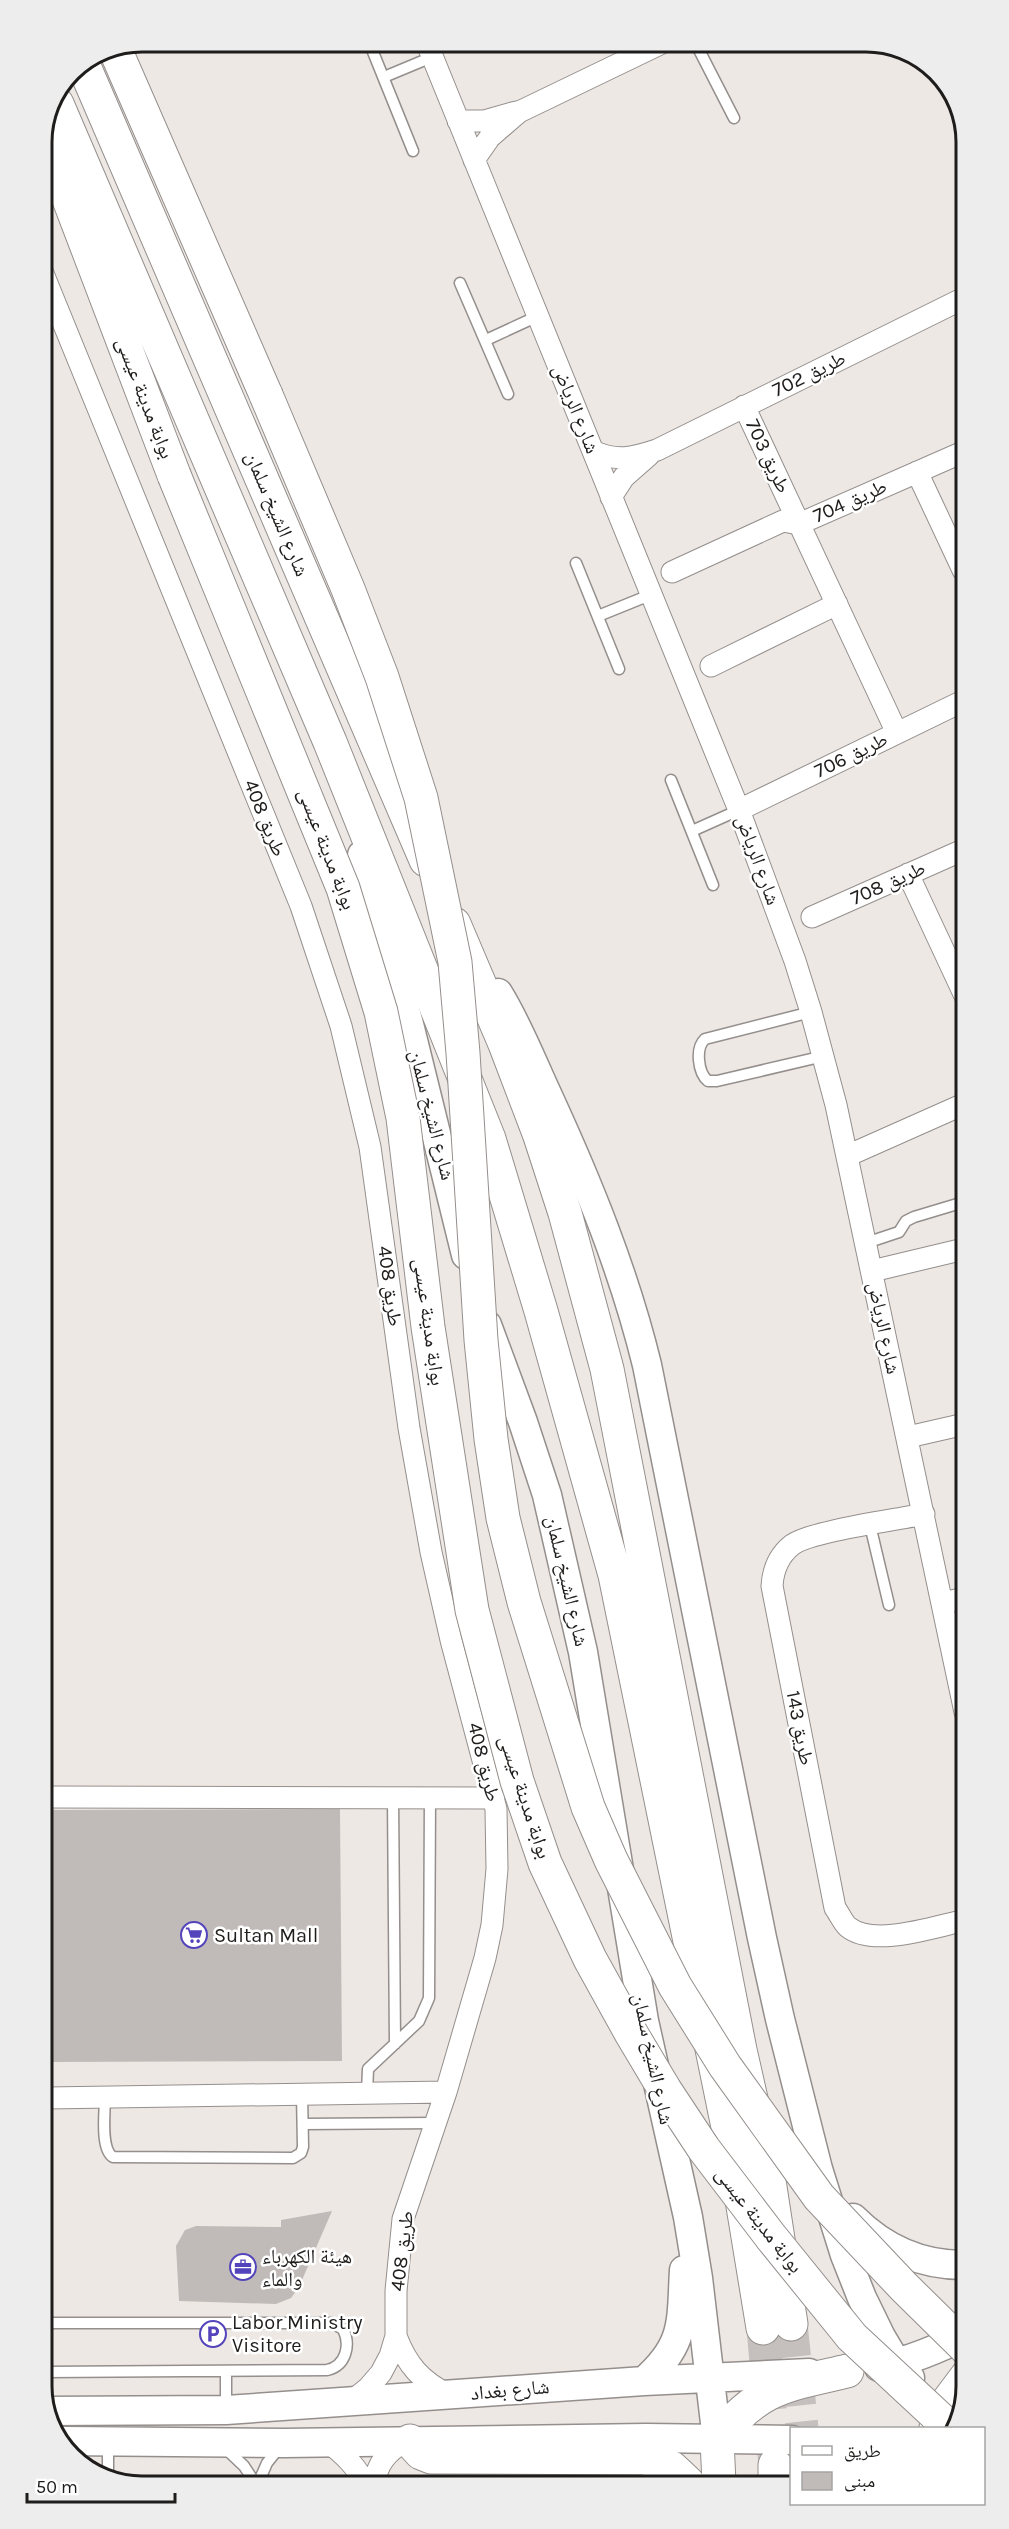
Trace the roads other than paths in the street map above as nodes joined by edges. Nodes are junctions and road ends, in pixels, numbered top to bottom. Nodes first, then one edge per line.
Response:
1 (373, 52) edge
2 (430, 52) edge
3 (642, 53) edge
4 (701, 53) edge
5 (119, 56) edge
6 (87, 73) edge
7 (384, 77) junction
8 (59, 108) edge
9 (519, 112) junction
10 (734, 118) dead end
11 (458, 121) junction
12 (413, 151) dead end
13 (53, 158) edge
14 (474, 160) junction
15 (460, 283) dead end
16 (53, 299) edge
17 (956, 301) edge
18 (538, 316) junction
19 (486, 340) junction
20 (508, 394) dead end
21 (744, 406) junction
22 (657, 450) junction
23 (593, 451) junction
24 (956, 455) edge
25 (917, 472) junction
26 (611, 497) junction
27 (799, 524) junction
28 (956, 548) edge
29 (576, 562) dead end
30 (672, 572) dead end
31 (650, 595) junction
32 (837, 604) junction
33 (598, 616) junction
34 (711, 666) dead end
35 (619, 669) dead end
36 (956, 704) edge
37 (897, 733) junction
38 (330, 742) junction
39 (670, 780) dead end
40 (739, 810) junction
41 (692, 831) junction
42 (956, 853) edge
43 (908, 874) junction
44 (713, 885) dead end
45 (812, 917) dead end
46 (471, 965) junction
47 (956, 977) edge
48 (811, 1012) junction
49 (824, 1056) junction
50 (956, 1108) edge
51 (847, 1156) junction
52 (956, 1204) edge
53 (866, 1243) junction
54 (956, 1251) edge
55 (872, 1272) junction
56 (956, 1426) edge
57 (908, 1437) junction
58 (924, 1514) junction
59 (870, 1525) junction
60 (956, 1600) edge
61 (943, 1603) junction
62 (889, 1605) dead end
63 (956, 1667) edge
64 (52, 1797) edge
65 (393, 1797) junction
66 (430, 1797) junction
67 (494, 1798) junction
68 (956, 1922) edge
69 (395, 2043) junction
70 (446, 2092) junction
71 (367, 2093) junction
72 (303, 2094) junction
73 (105, 2097) junction
74 (52, 2098) edge
75 (436, 2123) junction
76 (303, 2124) junction
77 (818, 2169) junction
78 (688, 2217) junction
79 (956, 2264) edge
80 (52, 2324) edge
81 (396, 2336) junction
82 (956, 2338) edge
83 (956, 2340) edge
84 (897, 2364) junction
85 (847, 2371) junction
86 (52, 2372) edge
87 (226, 2372) junction
88 (710, 2378) junction
89 (644, 2381) junction
90 (449, 2395) junction
91 (955, 2399) edge
92 (352, 2401) junction
93 (226, 2410) junction
94 (56, 2411) edge
95 (944, 2421) edge
96 (720, 2423) junction
97 (71, 2441) edge
98 (108, 2441) junction
99 (327, 2441) junction
100 (408, 2441) junction
101 (217, 2443) junction
102 (284, 2443) junction
103 (777, 2457) edge
104 (108, 2470) edge
105 (250, 2476) edge
106 (261, 2476) edge
107 (361, 2476) edge
108 (377, 2476) edge
109 (681, 2476) edge
110 (719, 2476) edge

1 - 7 lane
2 - 7 lane
2 - 11 street, شارع الرياض
3 - 9 street
4 - 10 lane
5 - 82 main road, bridge
6 - 46 main road, شارع الشيخ سلمان
7 - 12 lane
8 - 38 main road, شارع الشيخ سلمان
9 - 11 street
9 - 14 street
11 - 14 street, شارع الرياض
13 - 95 main road, بوابة مدينة عيسى, bridge
14 - 18 street, شارع الرياض
15 - 19 lane
16 - 67 street, طريق 408
17 - 21 street, طريق 702
18 - 19 lane
18 - 23 street, شارع الرياض
19 - 20 lane
21 - 22 street, طريق 702
21 - 27 street, طريق 703
22 - 23 street, طريق 702
22 - 26 street, طريق 702
23 - 26 street, شارع الرياض
24 - 25 street, طريق 704
25 - 27 street, طريق 704
25 - 28 street
26 - 31 street, شارع الرياض
27 - 30 street, طريق 704
27 - 32 street, طريق 703
29 - 33 lane
31 - 33 lane
31 - 40 street, شارع الرياض
32 - 34 street
32 - 37 street, طريق 703
33 - 35 lane
36 - 37 street, طريق 706
37 - 40 street, طريق 706
38 - 46 main road, شارع الشيخ سلمان
38 - 78 main road, شارع الشيخ سلمان
39 - 41 lane
40 - 41 lane
40 - 48 street, شارع الرياض
41 - 44 lane
42 - 43 street, طريق 708
43 - 45 street, طريق 708
43 - 47 street
46 - 77 main road, شارع الشيخ سلمان
48 - 49 street, شارع الرياض
48 - 49 lane
49 - 51 street, شارع الرياض
50 - 51 street
51 - 53 street, شارع الرياض
52 - 53 lane
53 - 55 street, شارع الرياض
54 - 55 street
55 - 57 street, شارع الرياض
56 - 57 street
57 - 58 street, شارع الرياض
58 - 59 street, طريق 143
58 - 61 street, شارع الرياض
59 - 62 lane
59 - 68 street, طريق 143
60 - 61 street
61 - 63 street, شارع الرياض
64 - 65 street
65 - 66 street
65 - 69 lane
66 - 67 street
66 - 69 lane
67 - 70 street, طريق 408
69 - 71 lane
70 - 71 street
70 - 75 street, طريق 408
71 - 72 street
72 - 73 street
72 - 76 lane
73 - 74 street
73 - 76 lane
75 - 76 lane
75 - 81 street, طريق 408
77 - 79 main road
77 - 84 main road, شارع الشيخ سلمان
78 - 88 main road, شارع الشيخ سلمان
78 - 89 main road
80 - 87 lane
81 - 90 street, طريق 408
81 - 92 street, طريق 408
83 - 84 main road, شارع بغداد
84 - 85 main road, شارع بغداد
84 - 95 main road, شارع الشيخ سلمان
85 - 88 main road, شارع بغداد
85 - 96 main road
86 - 87 lane
87 - 93 lane
88 - 89 main road, شارع بغداد
88 - 96 main road, شارع الشيخ سلمان
89 - 90 main road, شارع بغداد
90 - 92 main road, شارع بغداد
91 - 95 main road
92 - 93 main road, شارع بغداد
93 - 94 main road, شارع بغداد
96 - 100 main road
96 - 103 main road
96 - 110 main road
97 - 98 main road
98 - 101 main road
98 - 104 lane
99 - 100 main road
99 - 102 main road
99 - 107 street
100 - 108 street
100 - 109 main road
101 - 102 main road
101 - 105 lane
102 - 106 lane

